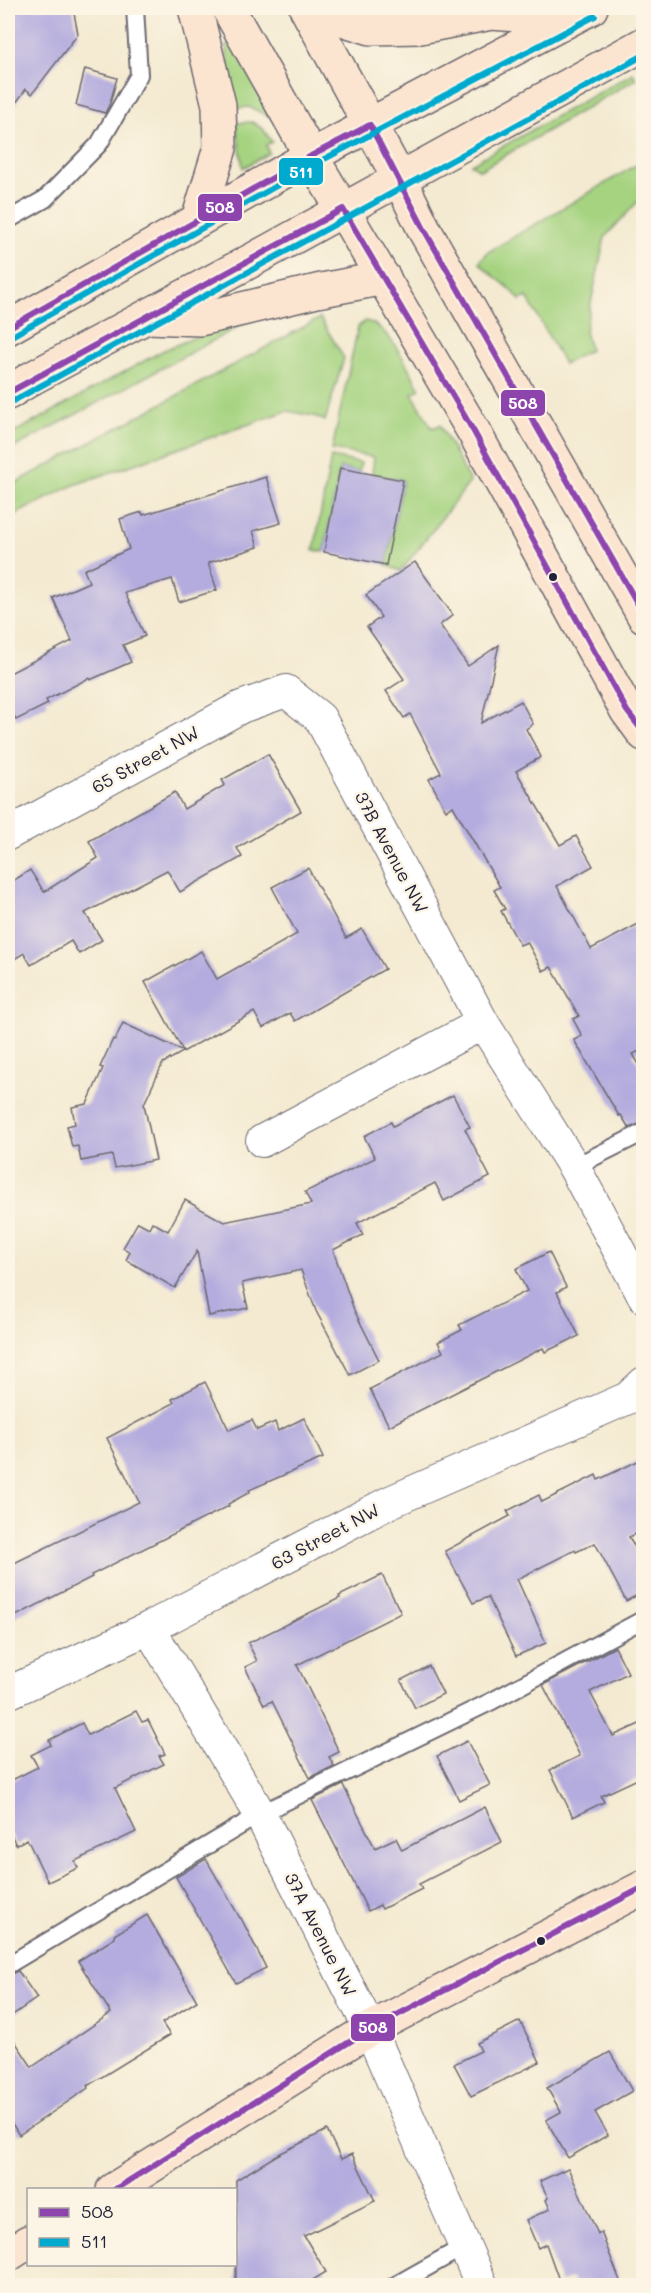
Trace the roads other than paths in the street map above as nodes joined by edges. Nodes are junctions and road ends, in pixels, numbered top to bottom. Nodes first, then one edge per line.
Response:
1 (135, 8) edge
2 (195, 8) edge
3 (228, 8) edge
4 (306, 8) edge
5 (319, 8) edge
6 (579, 13) edge
7 (644, 44) edge
8 (370, 125) junction
9 (311, 156) junction
10 (399, 178) junction
11 (343, 209) junction
12 (8, 220) edge
13 (198, 220) junction
14 (384, 278) junction
15 (148, 317) junction
16 (8, 328) edge
17 (8, 393) edge
18 (644, 616) edge
19 (286, 691) joint
20 (644, 734) edge
21 (8, 834) edge
22 (483, 1023) junction
23 (644, 1132) edge
24 (262, 1142) dead end
25 (574, 1167) junction
26 (644, 1297) edge
27 (644, 1383) edge
28 (644, 1619) edge
29 (149, 1628) junction
30 (8, 1693) edge
31 (260, 1814) junction
32 (644, 1887) edge
33 (8, 1965) edge
34 (370, 2030) junction
35 (116, 2188) edge
36 (27, 2243) edge
37 (465, 2246) junction
38 (8, 2255) edge
39 (394, 2286) edge
40 (482, 2286) edge

1 - 12 lane
2 - 13 street
3 - 9 street
4 - 8 street
5 - 6 street
6 - 8 street
7 - 10 street
8 - 9 street
8 - 10 street
9 - 11 street
9 - 13 street
10 - 11 street
10 - 18 street
11 - 14 street
11 - 15 street
13 - 16 street
14 - 15 street
14 - 20 street
15 - 17 street
19 - 21 street, 65 Street NW
19 - 22 street, 37B Avenue NW
22 - 24 street
22 - 25 street, 37B Avenue NW
23 - 25 lane
25 - 26 street, 37B Avenue NW
27 - 29 street, 63 Street NW
28 - 31 lane
29 - 30 street, 63 Street NW
29 - 31 street, 37A Avenue NW
31 - 33 lane
31 - 34 street, 37A Avenue NW
32 - 34 street
34 - 35 street
34 - 37 street, 37A Avenue NW
36 - 38 street
37 - 39 lane
37 - 40 street, 37A Avenue NW

